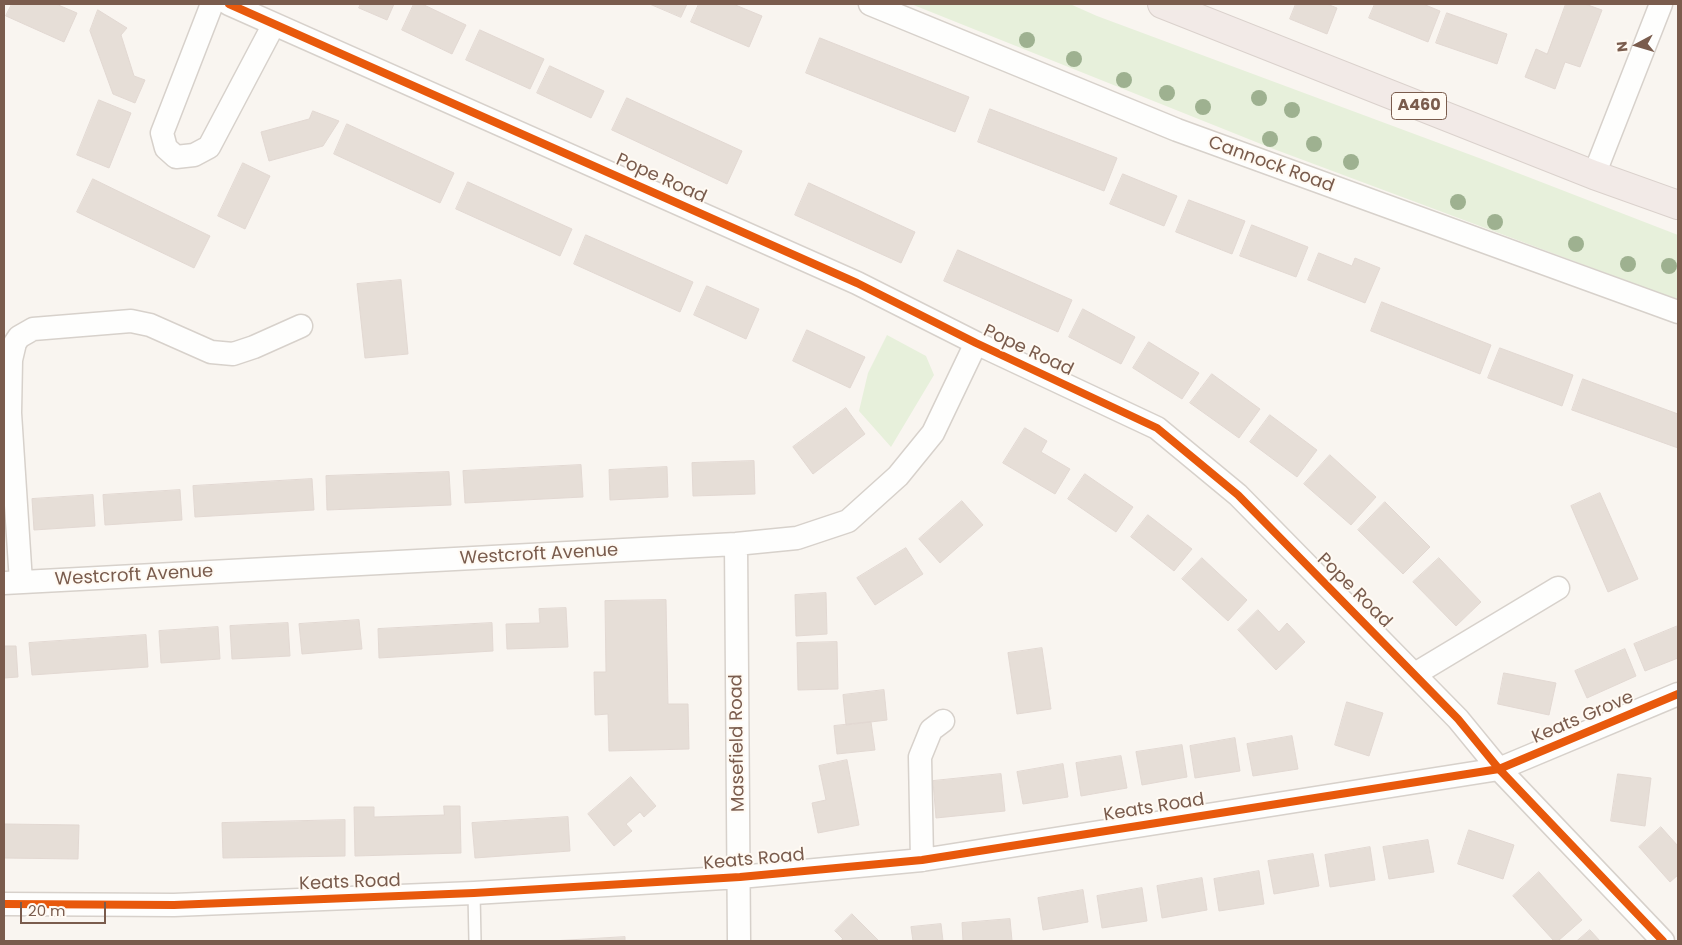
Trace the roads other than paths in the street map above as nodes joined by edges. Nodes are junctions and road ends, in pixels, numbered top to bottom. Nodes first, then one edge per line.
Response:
1 (212, 4) edge
2 (229, 4) edge
3 (870, 4) edge
4 (1162, 4) edge
5 (1661, 4) edge
6 (1200, 11) edge
7 (274, 24) junction
8 (1594, 175) junction
9 (1678, 205) edge
10 (1678, 312) edge
11 (301, 326) dead end
12 (976, 343) junction
13 (736, 544) junction
14 (12, 583) edge
15 (1558, 588) dead end
16 (1415, 674) junction
17 (1678, 694) edge
18 (942, 721) dead end
19 (1499, 769) junction
20 (922, 860) junction
21 (740, 877) junction
22 (474, 893) junction
23 (4, 904) edge
24 (475, 941) edge
25 (739, 941) edge
26 (1663, 941) edge

1 - 7 street
2 - 7 street, Pope Road
3 - 10 street, Cannock Road
4 - 6 highway, A460
5 - 8 street
6 - 8 highway, A460
7 - 12 street, Pope Road
8 - 9 highway, A460
11 - 14 street
12 - 13 street, Westcroft Avenue
12 - 16 street, Pope Road
13 - 14 street, Westcroft Avenue
13 - 21 street, Masefield Road
15 - 16 street
16 - 19 street, Pope Road
17 - 19 street, Keats Grove
18 - 20 street
19 - 20 street, Keats Road
19 - 26 street, Pope Road
20 - 21 street, Keats Road
21 - 22 street, Keats Road
21 - 25 street, Masefield Road
22 - 23 street, Keats Road
22 - 24 lane

